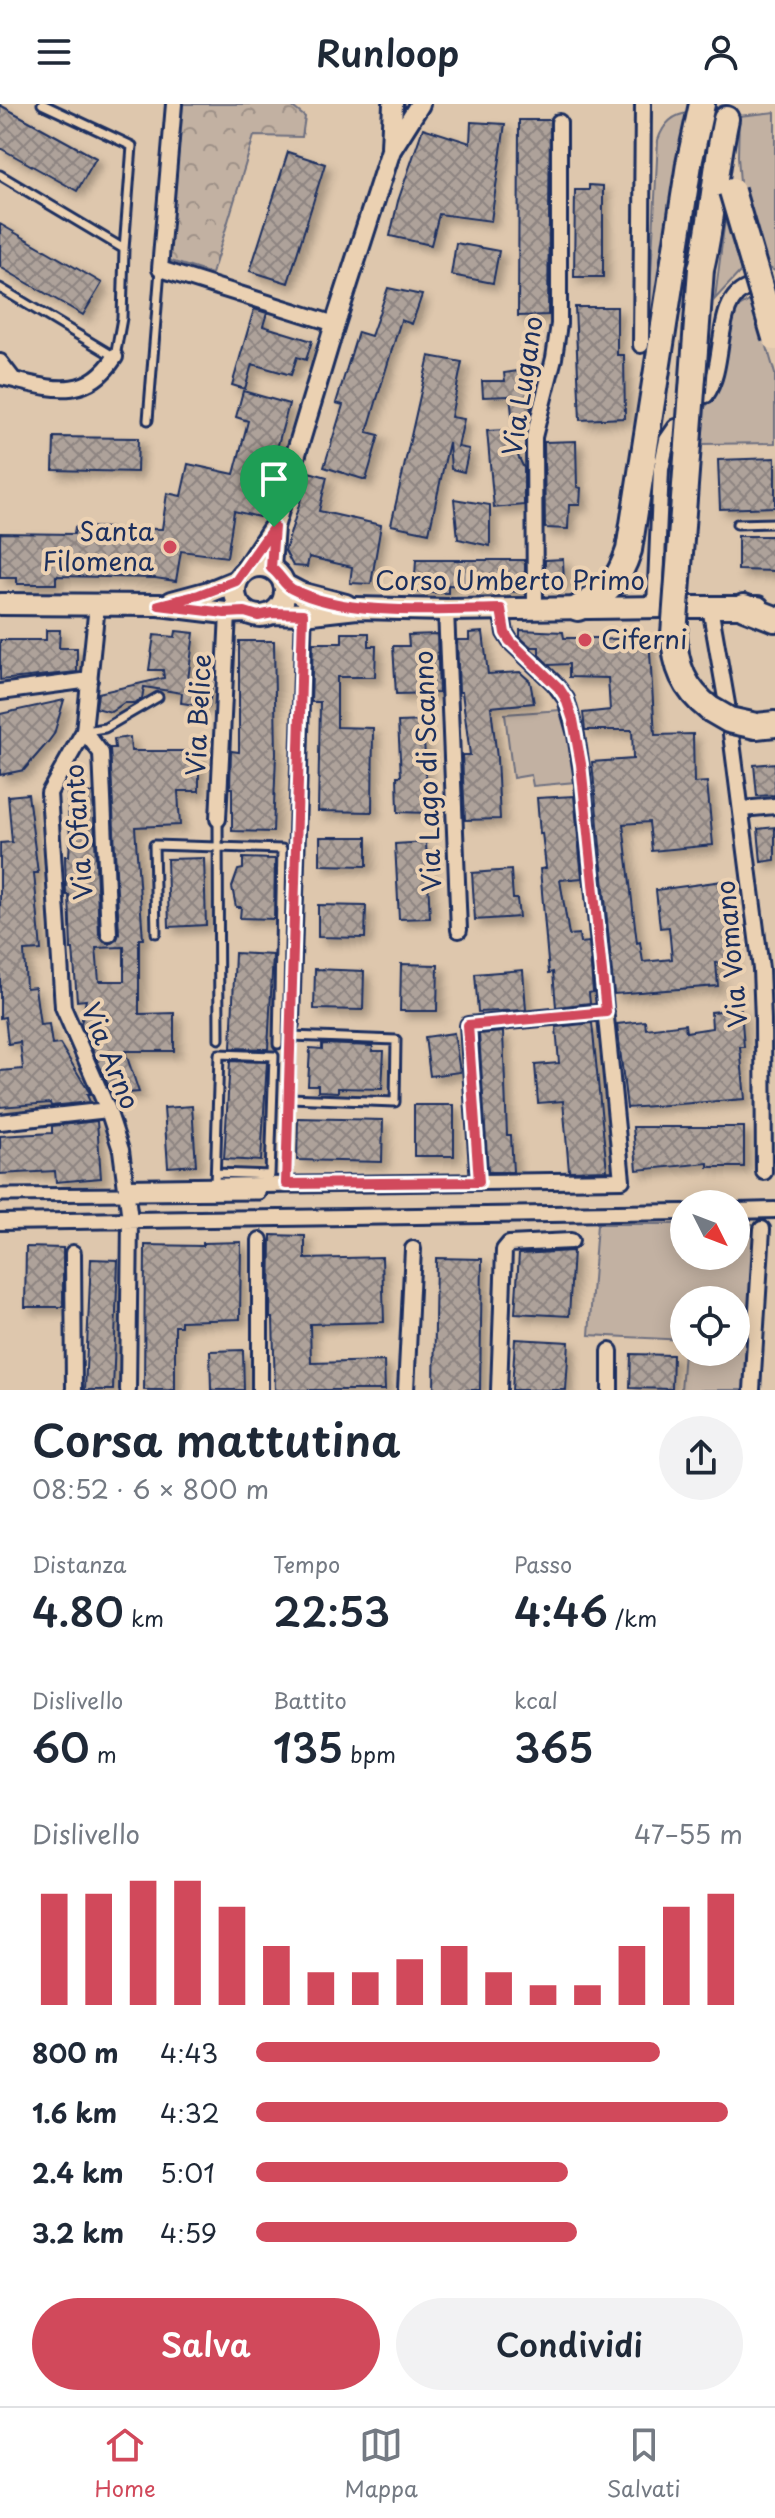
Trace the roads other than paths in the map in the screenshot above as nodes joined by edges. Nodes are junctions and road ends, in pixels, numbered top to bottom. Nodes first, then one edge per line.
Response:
1 (42, 104) edge
2 (174, 104) edge
3 (395, 104) edge
4 (420, 104) edge
5 (643, 104) edge
6 (701, 111) edge
7 (726, 112) edge
8 (559, 122) dead end
9 (391, 150) junction
10 (0, 175) edge
11 (717, 190) junction
12 (124, 249) junction
13 (160, 269) junction
14 (750, 287) dead end
15 (0, 288) edge
16 (335, 324) junction
17 (775, 338) edge
18 (641, 345) dead end
19 (115, 357) junction
20 (0, 362) edge
21 (6, 378) edge
22 (706, 395) dead end
23 (148, 420) dead end
24 (676, 427) dead end
25 (775, 523) edge
26 (737, 524) dead end
27 (274, 527) junction
28 (271, 568) junction
29 (240, 576) junction
30 (285, 585) junction
31 (0, 604) edge
32 (304, 604) junction
33 (97, 605) junction
34 (159, 605) junction
35 (659, 607) joint
36 (700, 607) joint
37 (744, 607) junction
38 (775, 607) edge
39 (578, 608) junction
40 (501, 609) junction
41 (535, 609) junction
42 (446, 610) junction
43 (236, 612) junction
44 (272, 613) junction
45 (775, 619) edge
46 (90, 680) junction
47 (0, 692) edge
48 (158, 697) dead end
49 (718, 706) junction
50 (765, 725) edge
51 (84, 731) junction
52 (731, 734) dead end
53 (775, 806) edge
54 (742, 809) junction
55 (218, 819) joint
56 (218, 847) junction
57 (459, 930) dead end
58 (156, 933) dead end
59 (109, 934) dead end
60 (606, 1012) junction
61 (291, 1030) junction
62 (219, 1039) dead end
63 (278, 1044) dead end
64 (289, 1098) junction
65 (108, 1110) junction
66 (0, 1122) edge
67 (764, 1172) dead end
68 (215, 1179) junction
69 (479, 1182) junction
70 (286, 1184) junction
71 (126, 1190) junction
72 (259, 1193) dead end
73 (0, 1195) edge
74 (775, 1210) edge
75 (750, 1211) edge
76 (670, 1212) edge
77 (130, 1219) junction
78 (0, 1222) edge
79 (762, 1229) dead end
80 (260, 1240) dead end
81 (571, 1241) dead end
82 (413, 1249) dead end
83 (73, 1253) dead end
84 (610, 1351) dead end
85 (74, 1390) edge
86 (128, 1390) edge
87 (260, 1390) edge
88 (406, 1390) edge
89 (499, 1390) edge
90 (610, 1390) edge
91 (752, 1390) edge

1 - 12 lane
2 - 13 street
3 - 4 street
3 - 9 street
4 - 9 street
5 - 18 street
6 - 11 highway
6 - 39 highway
7 - 11 highway
8 - 41 street, Via Lugano
9 - 16 street
10 - 12 lane
11 - 17 highway, bridge
11 - 49 highway, bridge
12 - 19 lane
13 - 16 street
13 - 23 lane
14 - 22 street
15 - 19 lane
16 - 27 street
19 - 21 street
20 - 21 street
24 - 35 street
25 - 26 lane
27 - 28 street
27 - 29 street
28 - 29 main road
28 - 30 main road
29 - 34 main road
29 - 43 main road
30 - 32 main road
30 - 44 main road
31 - 33 main road
32 - 42 main road, Corso Umberto Primo
32 - 44 main road, Corso Umberto Primo
32 - 61 street
33 - 34 main road
33 - 46 street, Via Arno
34 - 43 main road
35 - 39 main road, Corso Umberto Primo
36 - 37 main road
36 - 49 street
37 - 38 main road
37 - 45 highway
39 - 41 main road, Corso Umberto Primo
40 - 41 main road, Corso Umberto Primo
40 - 42 main road, Corso Umberto Primo
40 - 60 street
42 - 57 street, Via Lago di Scanno
43 - 44 main road
43 - 55 street, Via Belice
46 - 47 street
46 - 51 street, Via Arno
48 - 51 lane
49 - 50 highway, bridge
51 - 59 street, Via Ofanto
51 - 65 street, Via Arno
52 - 54 street, Via Vomano
53 - 54 street
54 - 67 street, Via Vomano
55 - 56 lane
56 - 58 lane
56 - 62 lane
56 - 63 lane
60 - 69 street
60 - 69 street
61 - 64 lane
61 - 64 lane
64 - 70 lane
65 - 66 street
65 - 71 street, Via Arno
68 - 68 lane
68 - 70 street
68 - 71 street
69 - 70 street
71 - 72 street
71 - 73 street
71 - 77 street, Via Arno
74 - 75 street
76 - 77 street
77 - 78 street
77 - 86 street, Via Arno
79 - 91 street
80 - 87 street
81 - 89 street
82 - 88 street
83 - 85 street
84 - 90 street

